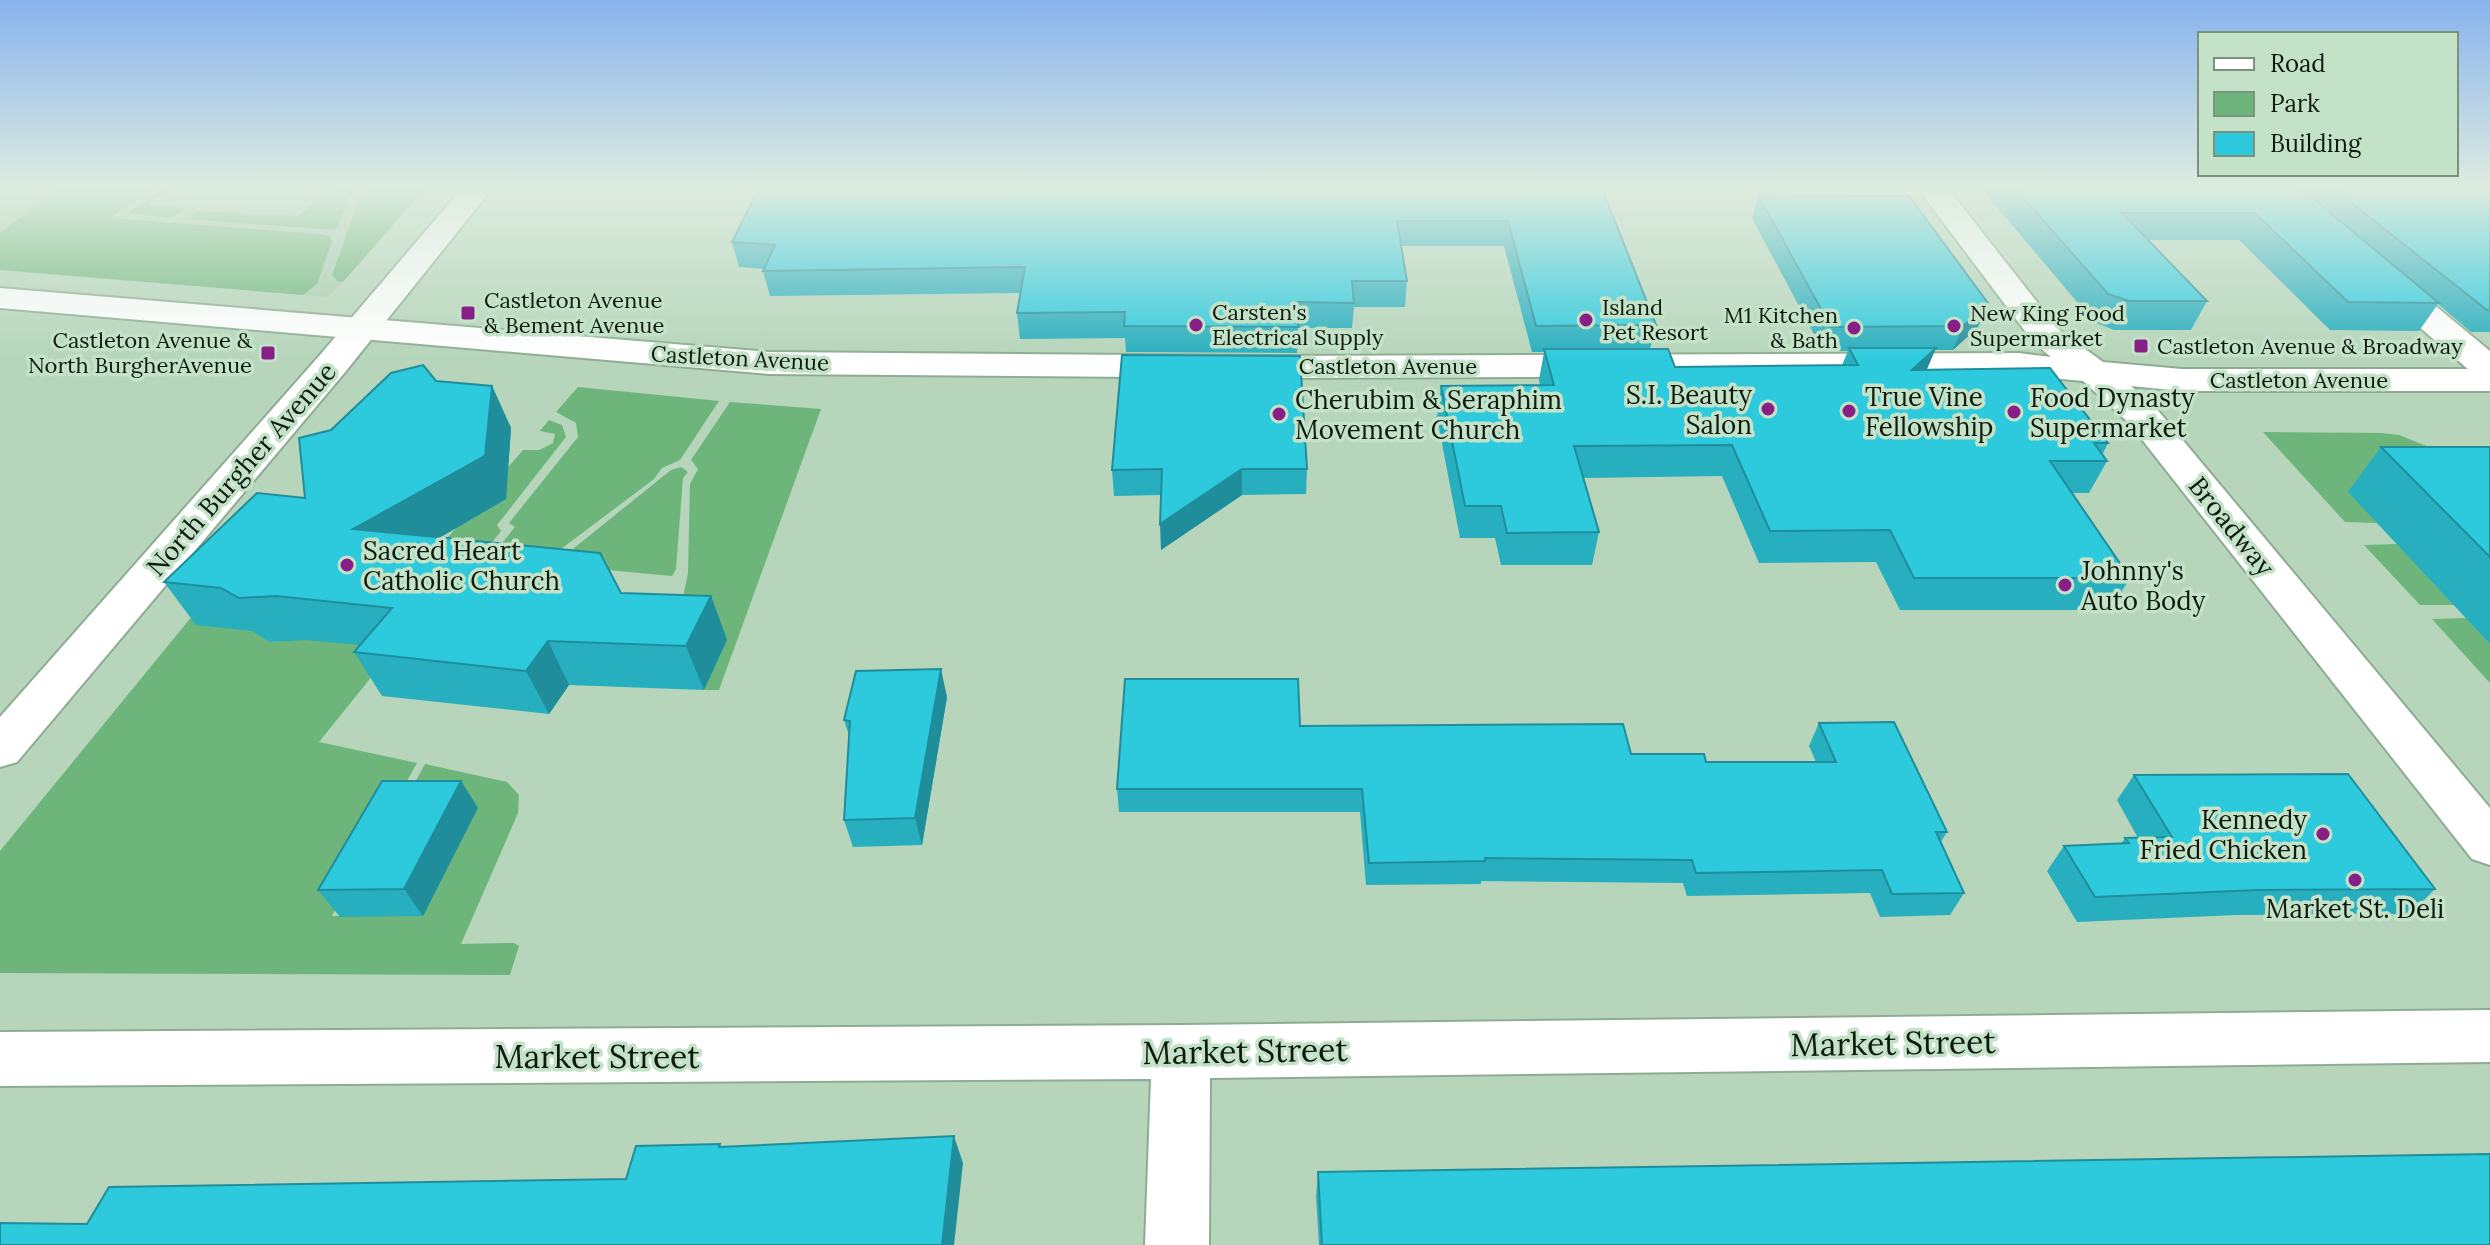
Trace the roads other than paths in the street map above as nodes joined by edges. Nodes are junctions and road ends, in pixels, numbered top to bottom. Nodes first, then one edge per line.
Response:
1 (431, 244) edge
2 (1976, 244) edge
3 (2353, 254) edge
4 (0, 298) edge
5 (361, 329) junction
6 (2490, 369) edge
7 (2094, 372) junction
8 (2490, 380) edge
9 (0, 749) edge
10 (2490, 844) edge
11 (2490, 1036) edge
12 (1181, 1052) junction
13 (0, 1059) edge
14 (1177, 1245) edge

1 - 5 street, North Burgher Avenue
2 - 7 street, Broadway
3 - 6 street
4 - 5 street, Castleton Avenue
5 - 7 street, Castleton Avenue
5 - 9 street, North Burgher Avenue
7 - 8 street, Castleton Avenue
7 - 10 street, Broadway
11 - 12 street, Market Street
12 - 13 street, Market Street
12 - 14 street

